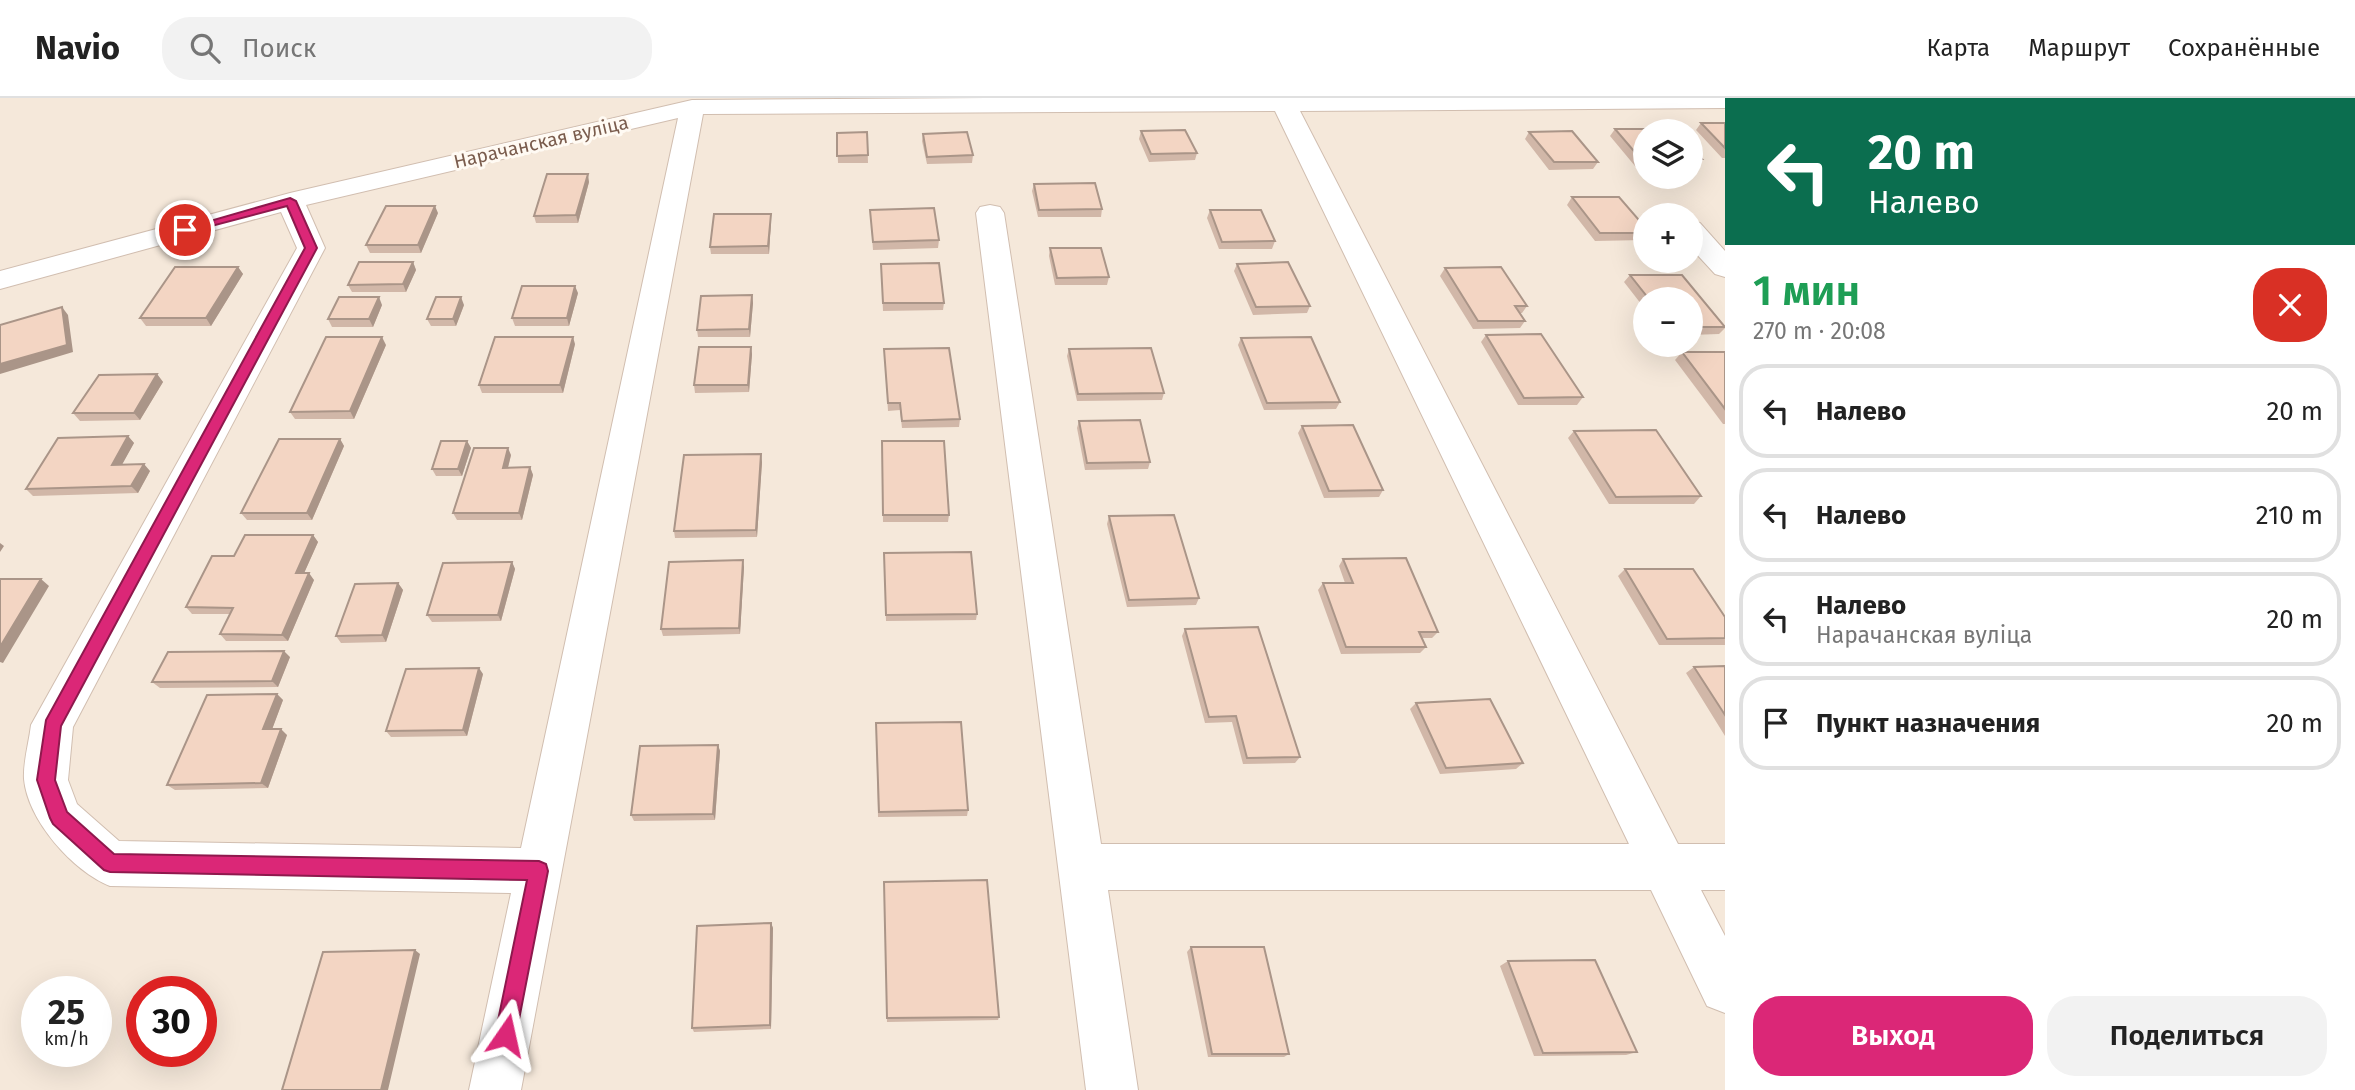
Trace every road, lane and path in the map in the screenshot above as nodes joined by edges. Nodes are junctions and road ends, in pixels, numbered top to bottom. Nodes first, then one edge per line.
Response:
1 (1282, 100) edge
2 (1725, 101) edge
3 (692, 107) junction
4 (290, 201) junction
5 (990, 212) dead end
6 (1703, 243) edge
7 (1725, 268) edge
8 (0, 280) edge
9 (1664, 866) junction
10 (1081, 867) junction
11 (1725, 867) edge
12 (539, 871) junction
13 (1725, 988) edge
14 (495, 1090) edge
15 (1112, 1090) edge

1 - 2 street, Нарачанская вуліца
1 - 3 street, Нарачанская вуліца
1 - 9 street
3 - 4 street, Нарачанская вуліца
3 - 12 street
4 - 8 street, Нарачанская вуліца
4 - 12 street
5 - 10 street
6 - 7 street
9 - 10 street
9 - 11 street
9 - 13 street
10 - 15 street
12 - 14 street

